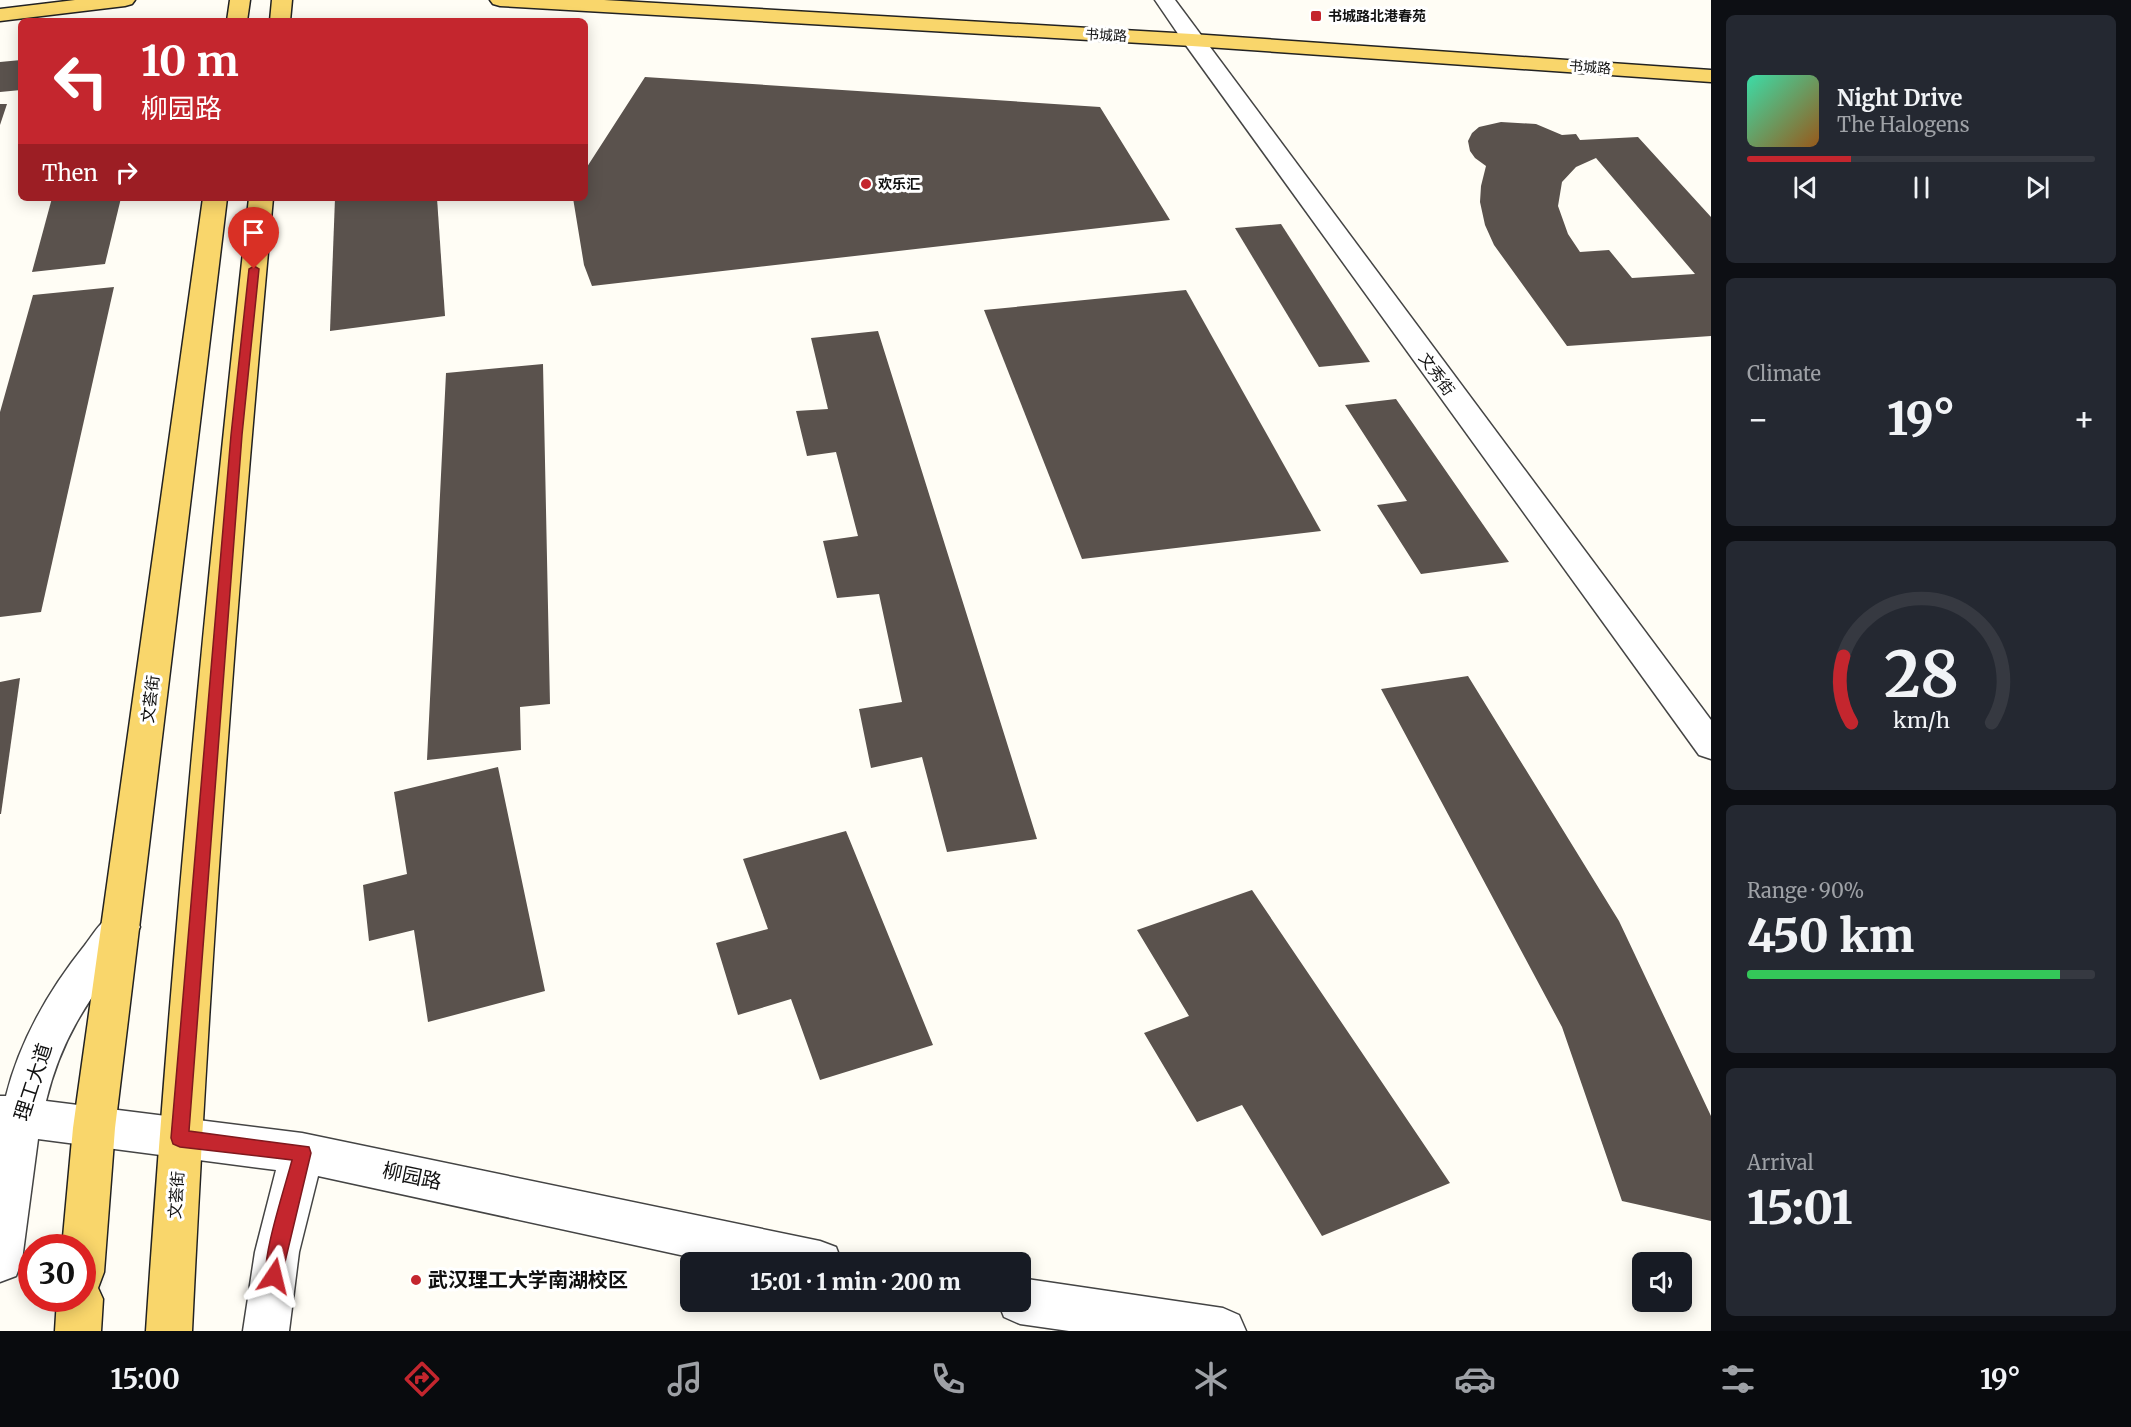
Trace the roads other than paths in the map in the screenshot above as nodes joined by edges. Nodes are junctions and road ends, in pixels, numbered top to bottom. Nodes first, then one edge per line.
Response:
1 (125, 0) edge
2 (240, 0) edge
3 (282, 0) edge
4 (500, 0) edge
5 (764, 0) edge
6 (1165, 0) edge
7 (0, 15) edge
8 (237, 18) edge
9 (280, 18) edge
10 (1187, 33) junction
11 (1711, 59) edge
12 (1711, 76) edge
13 (214, 201) edge
14 (261, 201) edge
15 (1711, 746) edge
16 (121, 927) junction
17 (10, 1117) edge
18 (94, 1128) junction
19 (180, 1138) junction
20 (302, 1153) junction
21 (85, 1234) edge
22 (768, 1252) edge
23 (0, 1260) edge
24 (1031, 1303) edge
25 (79, 1312) edge
26 (78, 1331) edge
27 (168, 1331) edge
28 (266, 1331) edge
29 (1224, 1331) edge

1 - 7 main road
2 - 8 main road
3 - 9 main road
4 - 10 main road, 书城路
5 - 10 main road, 书城路
6 - 10 street, 文秀街
10 - 11 main road, 书城路
10 - 12 main road, 书城路
10 - 15 street, 文秀街
13 - 16 main road, 文荟街
14 - 19 main road, 文荟街
16 - 17 street, 理工大道
16 - 18 main road, 文荟街
17 - 18 street, 柳园路
17 - 23 street, 理工大道
18 - 19 street, 柳园路
18 - 21 main road, 文荟街
19 - 20 street, 柳园路
19 - 27 main road, 文荟街
20 - 22 street, 柳园路
20 - 28 street
24 - 29 street
25 - 26 main road

